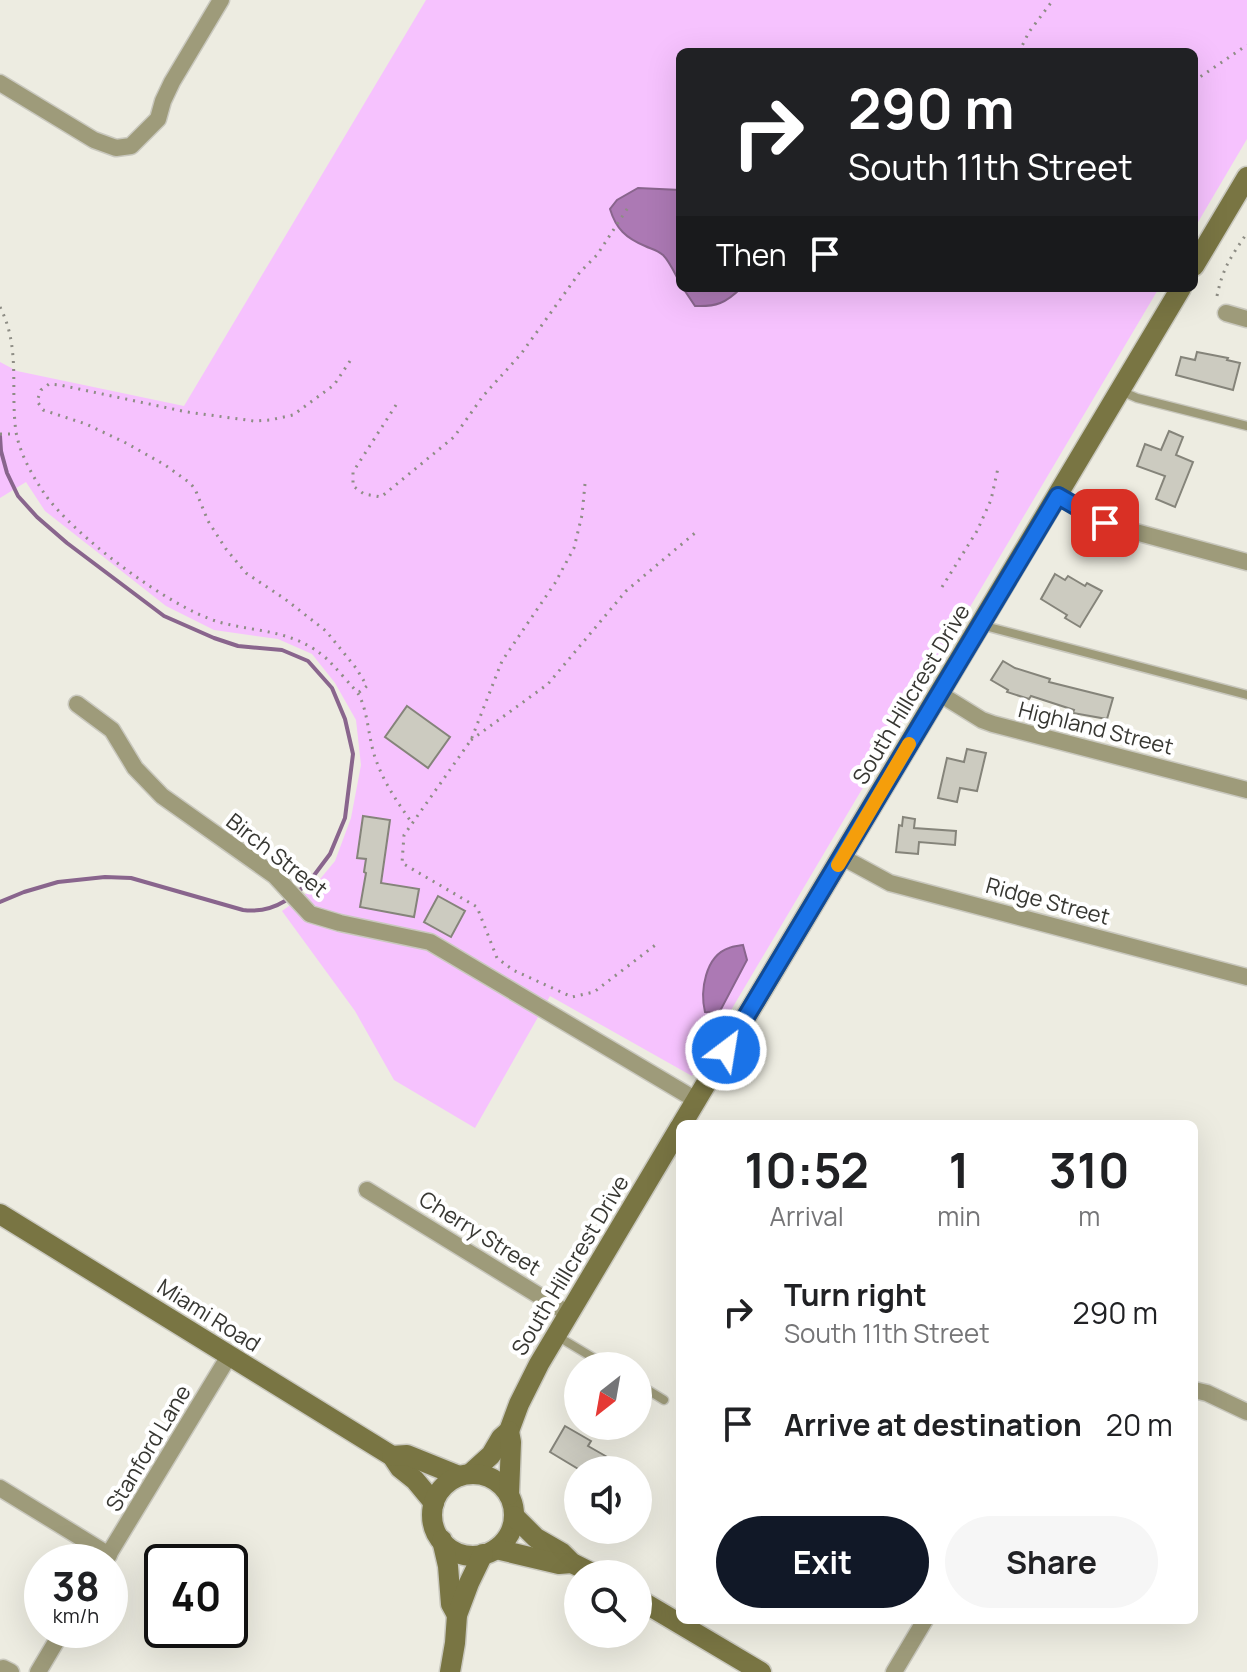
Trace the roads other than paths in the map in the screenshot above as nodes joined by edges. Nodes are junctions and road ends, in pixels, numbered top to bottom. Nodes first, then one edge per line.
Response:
1 (221, 0) edge
2 (0, 83) edge
3 (1247, 177) edge
4 (1198, 259) edge
5 (1179, 292) edge
6 (1226, 313) dead end
7 (1247, 319) edge
8 (1120, 391) junction
9 (1247, 426) edge
10 (1058, 496) junction
11 (1247, 562) edge
12 (981, 624) junction
13 (940, 694) junction
14 (1247, 695) edge
15 (77, 704) dead end
16 (1247, 790) edge
17 (842, 857) junction
18 (1247, 977) edge
19 (696, 1100) junction
20 (684, 1120) edge
21 (676, 1134) edge
22 (367, 1190) dead end
23 (0, 1214) edge
24 (569, 1314) junction
25 (556, 1336) junction
26 (583, 1352) edge
27 (229, 1356) junction
28 (1198, 1391) edge
29 (652, 1393) edge
30 (664, 1400) dead end
31 (1247, 1412) edge
32 (509, 1431) junction
33 (392, 1456) junction
34 (464, 1475) junction
35 (0, 1488) edge
36 (509, 1495) junction
37 (434, 1503) junction
38 (514, 1516) junction
39 (442, 1540) junction
40 (86, 1544) edge
41 (115, 1544) edge
42 (490, 1551) junction
43 (569, 1560) edge
44 (564, 1564) edge
45 (652, 1607) edge
46 (457, 1615) junction
47 (676, 1622) edge
48 (680, 1624) edge
49 (923, 1624) edge
50 (52, 1648) edge
51 (38, 1672) edge
52 (450, 1672) edge
53 (761, 1672) edge
54 (894, 1672) edge

1 - 2 street
3 - 4 street
5 - 8 street, South Hillcrest Drive
6 - 7 street
8 - 9 lane
8 - 10 street, South Hillcrest Drive
10 - 11 street
10 - 12 street, South Hillcrest Drive
12 - 13 street, South Hillcrest Drive
12 - 14 lane
13 - 16 street, Highland Street
13 - 17 street, South Hillcrest Drive
15 - 19 street, Birch Street
17 - 18 street, Ridge Street
17 - 19 street, South Hillcrest Drive
19 - 20 street, South Hillcrest Drive
21 - 24 street, South Hillcrest Drive
22 - 24 street, Cherry Street
23 - 27 street, Miami Road
24 - 25 street, South Hillcrest Drive
25 - 26 lane
25 - 32 street, South Hillcrest Drive
27 - 33 street, Miami Road
27 - 41 street, Stanford Lane
28 - 31 street
29 - 30 lane
32 - 34 street, South Hillcrest Drive
32 - 36 street, South Hillcrest Drive
33 - 34 street, Miami Road
33 - 37 street, Miami Road
34 - 36 street
34 - 37 street
35 - 40 street
36 - 38 street
37 - 39 street
38 - 42 street
38 - 43 street
39 - 42 street
39 - 46 street
42 - 44 street
42 - 46 street
45 - 47 street
46 - 52 street
48 - 53 street
49 - 54 street
50 - 51 street

